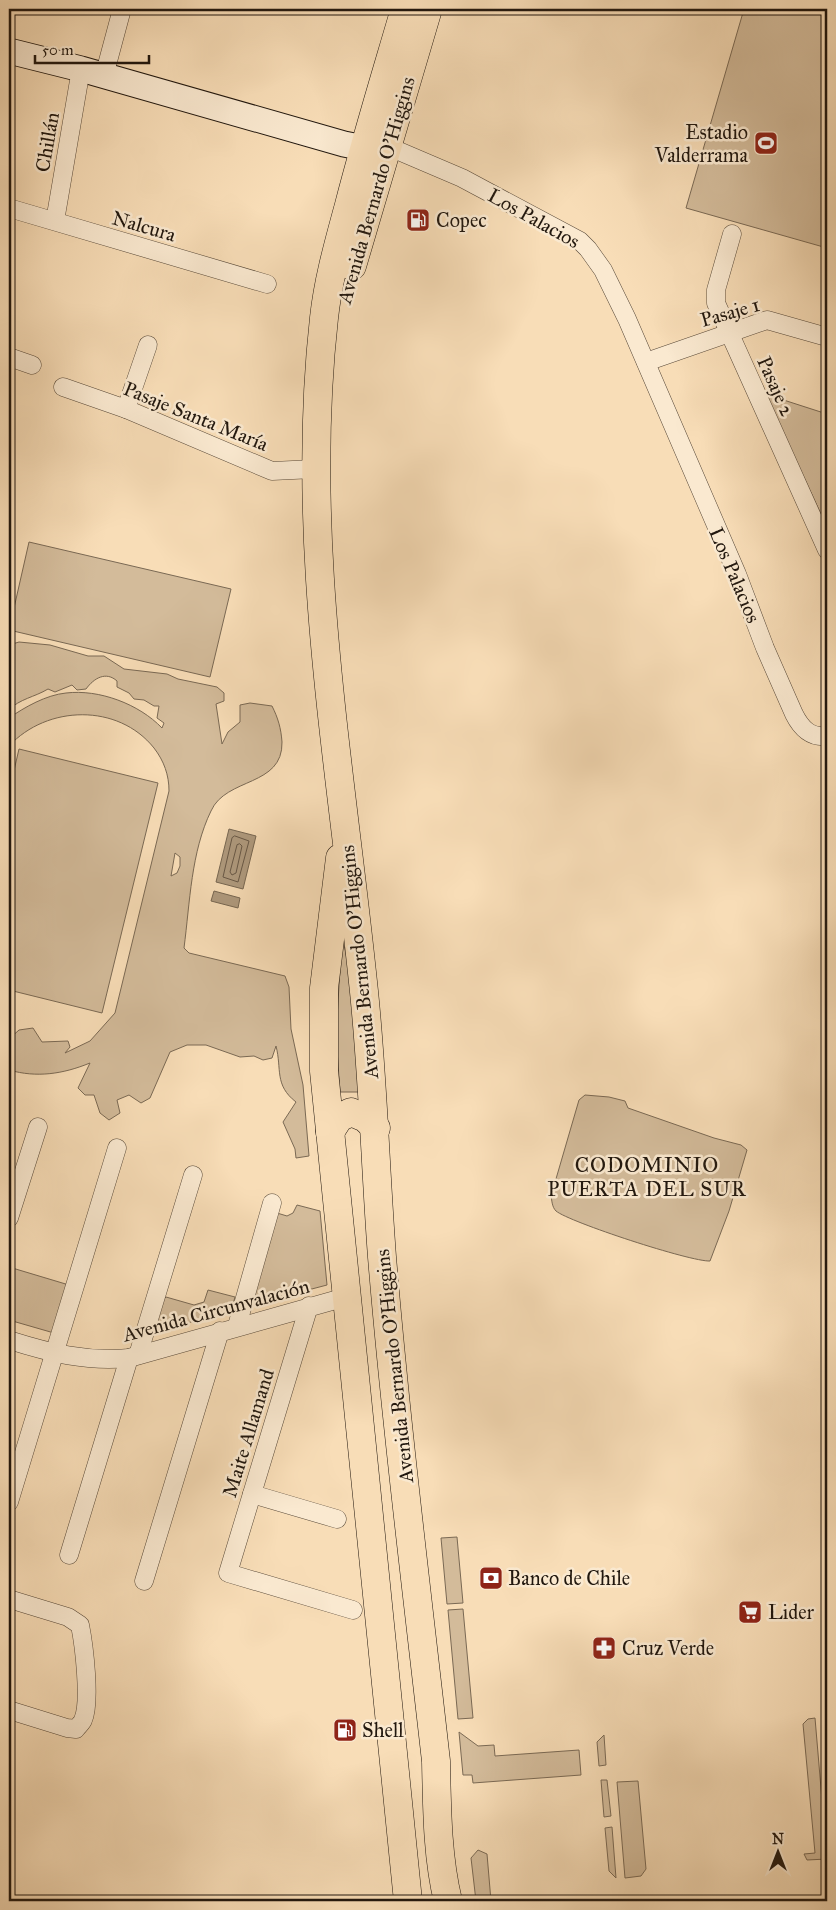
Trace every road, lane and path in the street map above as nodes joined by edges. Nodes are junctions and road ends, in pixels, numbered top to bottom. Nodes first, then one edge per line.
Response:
1 (122, 9) edge
2 (405, 9) edge
3 (428, 9) edge
4 (9, 51) edge
5 (93, 72) junction
6 (376, 147) junction
7 (9, 208) edge
8 (55, 221) junction
9 (732, 234) dead end
10 (268, 284) dead end
11 (728, 332) junction
12 (827, 337) edge
13 (148, 346) dead end
14 (9, 357) edge
15 (646, 362) junction
16 (32, 365) dead end
17 (63, 387) dead end
18 (126, 409) junction
19 (314, 469) junction
20 (827, 550) edge
21 (827, 736) edge
22 (344, 830) junction
23 (38, 1127) dead end
24 (376, 1128) junction
25 (330, 1132) junction
26 (117, 1148) dead end
27 (193, 1175) dead end
28 (272, 1203) dead end
29 (9, 1218) edge
30 (346, 1297) junction
31 (309, 1306) junction
32 (228, 1328) junction
33 (9, 1340) edge
34 (54, 1354) junction
35 (134, 1357) junction
36 (252, 1494) junction
37 (9, 1502) edge
38 (337, 1519) dead end
39 (69, 1554) dead end
40 (144, 1581) dead end
41 (9, 1599) edge
42 (354, 1610) dead end
43 (9, 1710) edge
44 (408, 1901) edge
45 (448, 1901) edge

1 - 5 street, Chillán
2 - 6 main road, Avenida Bernardo O'Higgins
3 - 6 main road, Avenida Bernardo O'Higgins
4 - 5 main road, Los Palacios
5 - 6 main road, Los Palacios
5 - 8 street, Chillán
6 - 15 street, Los Palacios
6 - 19 main road, Avenida Bernardo O'Higgins
7 - 8 street, Nalcura
8 - 10 street, Nalcura
9 - 11 street, Pasaje 2
11 - 12 street, Pasaje 1
11 - 15 street, Pasaje 1
11 - 20 street, Pasaje 2
13 - 18 street
14 - 16 street
15 - 21 street, Los Palacios
17 - 18 street, Pasaje Santa María
18 - 19 street, Pasaje Santa María
19 - 22 main road, Avenida Bernardo O'Higgins
22 - 24 main road, Avenida Bernardo O'Higgins
22 - 25 main road, Avenida Bernardo O'Higgins
23 - 29 street
24 - 25 main road
24 - 45 main road, Avenida Bernardo O'Higgins
25 - 30 main road, Avenida Bernardo O'Higgins
26 - 34 street
27 - 35 street
28 - 32 street
30 - 31 street, Avenida Circunvalación
30 - 44 main road, Avenida Bernardo O'Higgins
31 - 32 street, Avenida Circunvalación
31 - 36 street, Maite Allamand
32 - 35 street, Avenida Circunvalación
32 - 40 street
33 - 34 street, Avenida Circunvalación
34 - 35 street, Avenida Circunvalación
34 - 37 street
35 - 39 street
36 - 38 street
36 - 42 street, Maite Allamand
41 - 43 street

